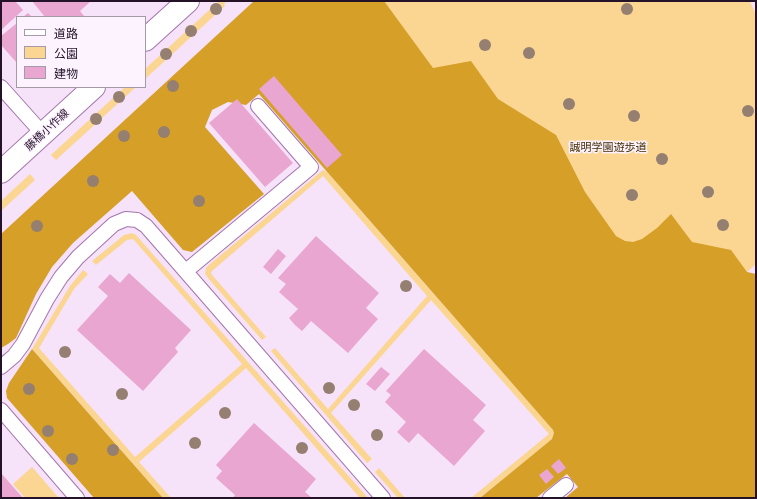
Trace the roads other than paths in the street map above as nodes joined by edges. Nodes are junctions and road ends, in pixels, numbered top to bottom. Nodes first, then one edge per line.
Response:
1 (188, 1) edge
2 (146, 39) edge
3 (1, 87) edge
4 (93, 88) edge
5 (258, 106) dead end
6 (43, 134) junction
7 (1, 172) edge
8 (186, 271) junction
9 (1, 367) edge
10 (1, 410) edge
11 (566, 485) dead end
12 (78, 498) edge
13 (383, 498) edge
14 (550, 498) edge

1 - 2 main road
3 - 6 lane
4 - 6 main road, 藤橋小作線
5 - 8 lane
6 - 7 main road, 藤橋小作線
8 - 9 lane
8 - 13 lane
10 - 12 lane
11 - 14 lane

